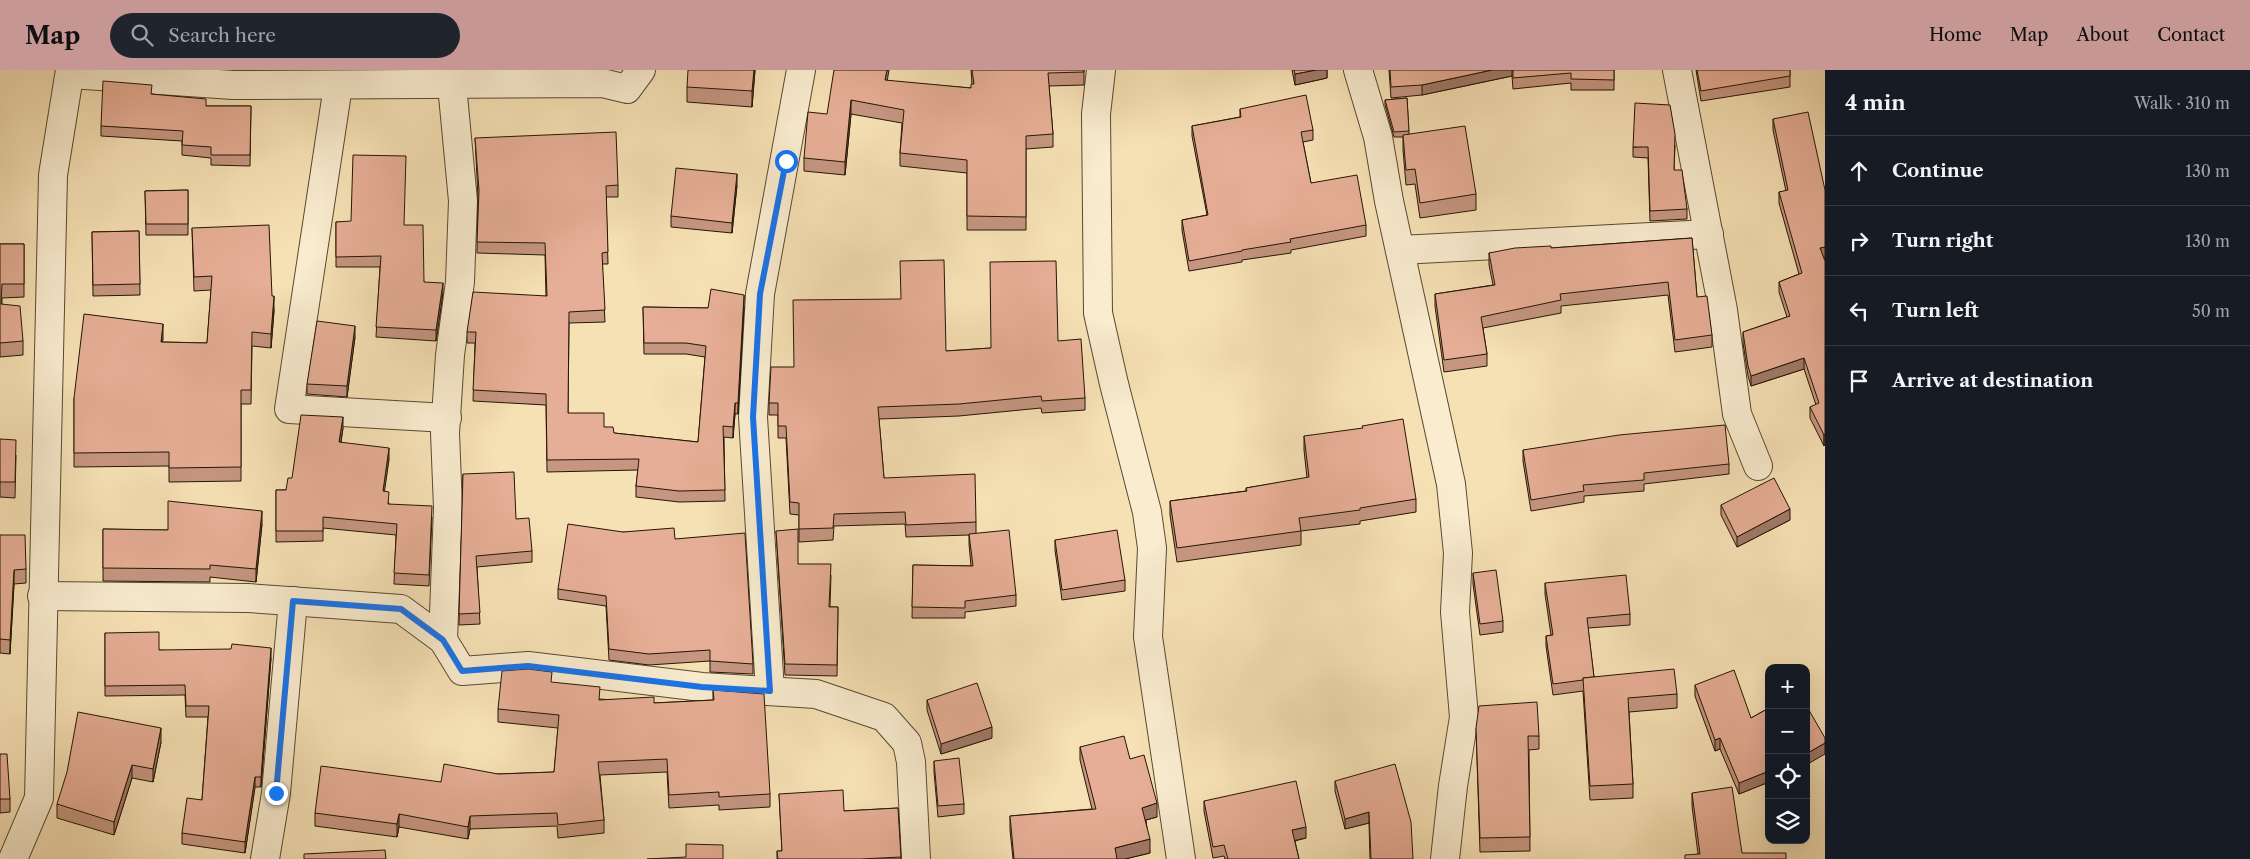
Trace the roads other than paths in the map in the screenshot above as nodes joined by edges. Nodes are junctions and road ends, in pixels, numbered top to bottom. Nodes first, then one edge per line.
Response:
1 (641, 70) edge
2 (801, 70) edge
3 (1102, 70) edge
4 (1358, 70) edge
5 (1677, 70) edge
6 (70, 72) edge
7 (233, 78) edge
8 (452, 85) junction
9 (338, 86) junction
10 (1710, 234) junction
11 (1400, 250) junction
12 (447, 418) junction
13 (1758, 466) dead end
14 (42, 596) junction
15 (293, 601) junction
16 (443, 640) junction
17 (770, 691) junction
18 (13, 859) edge
19 (265, 859) edge
20 (916, 859) edge
21 (1181, 859) edge
22 (1445, 859) edge

1 - 8 street
2 - 17 street
3 - 21 street
4 - 11 street
5 - 10 street
6 - 7 street
6 - 14 street
7 - 9 street
8 - 9 street
8 - 12 street
9 - 12 street
10 - 11 street
10 - 13 street
11 - 22 street
12 - 16 street
14 - 15 street
14 - 18 street
15 - 16 street
15 - 19 street
16 - 17 street
17 - 20 street

